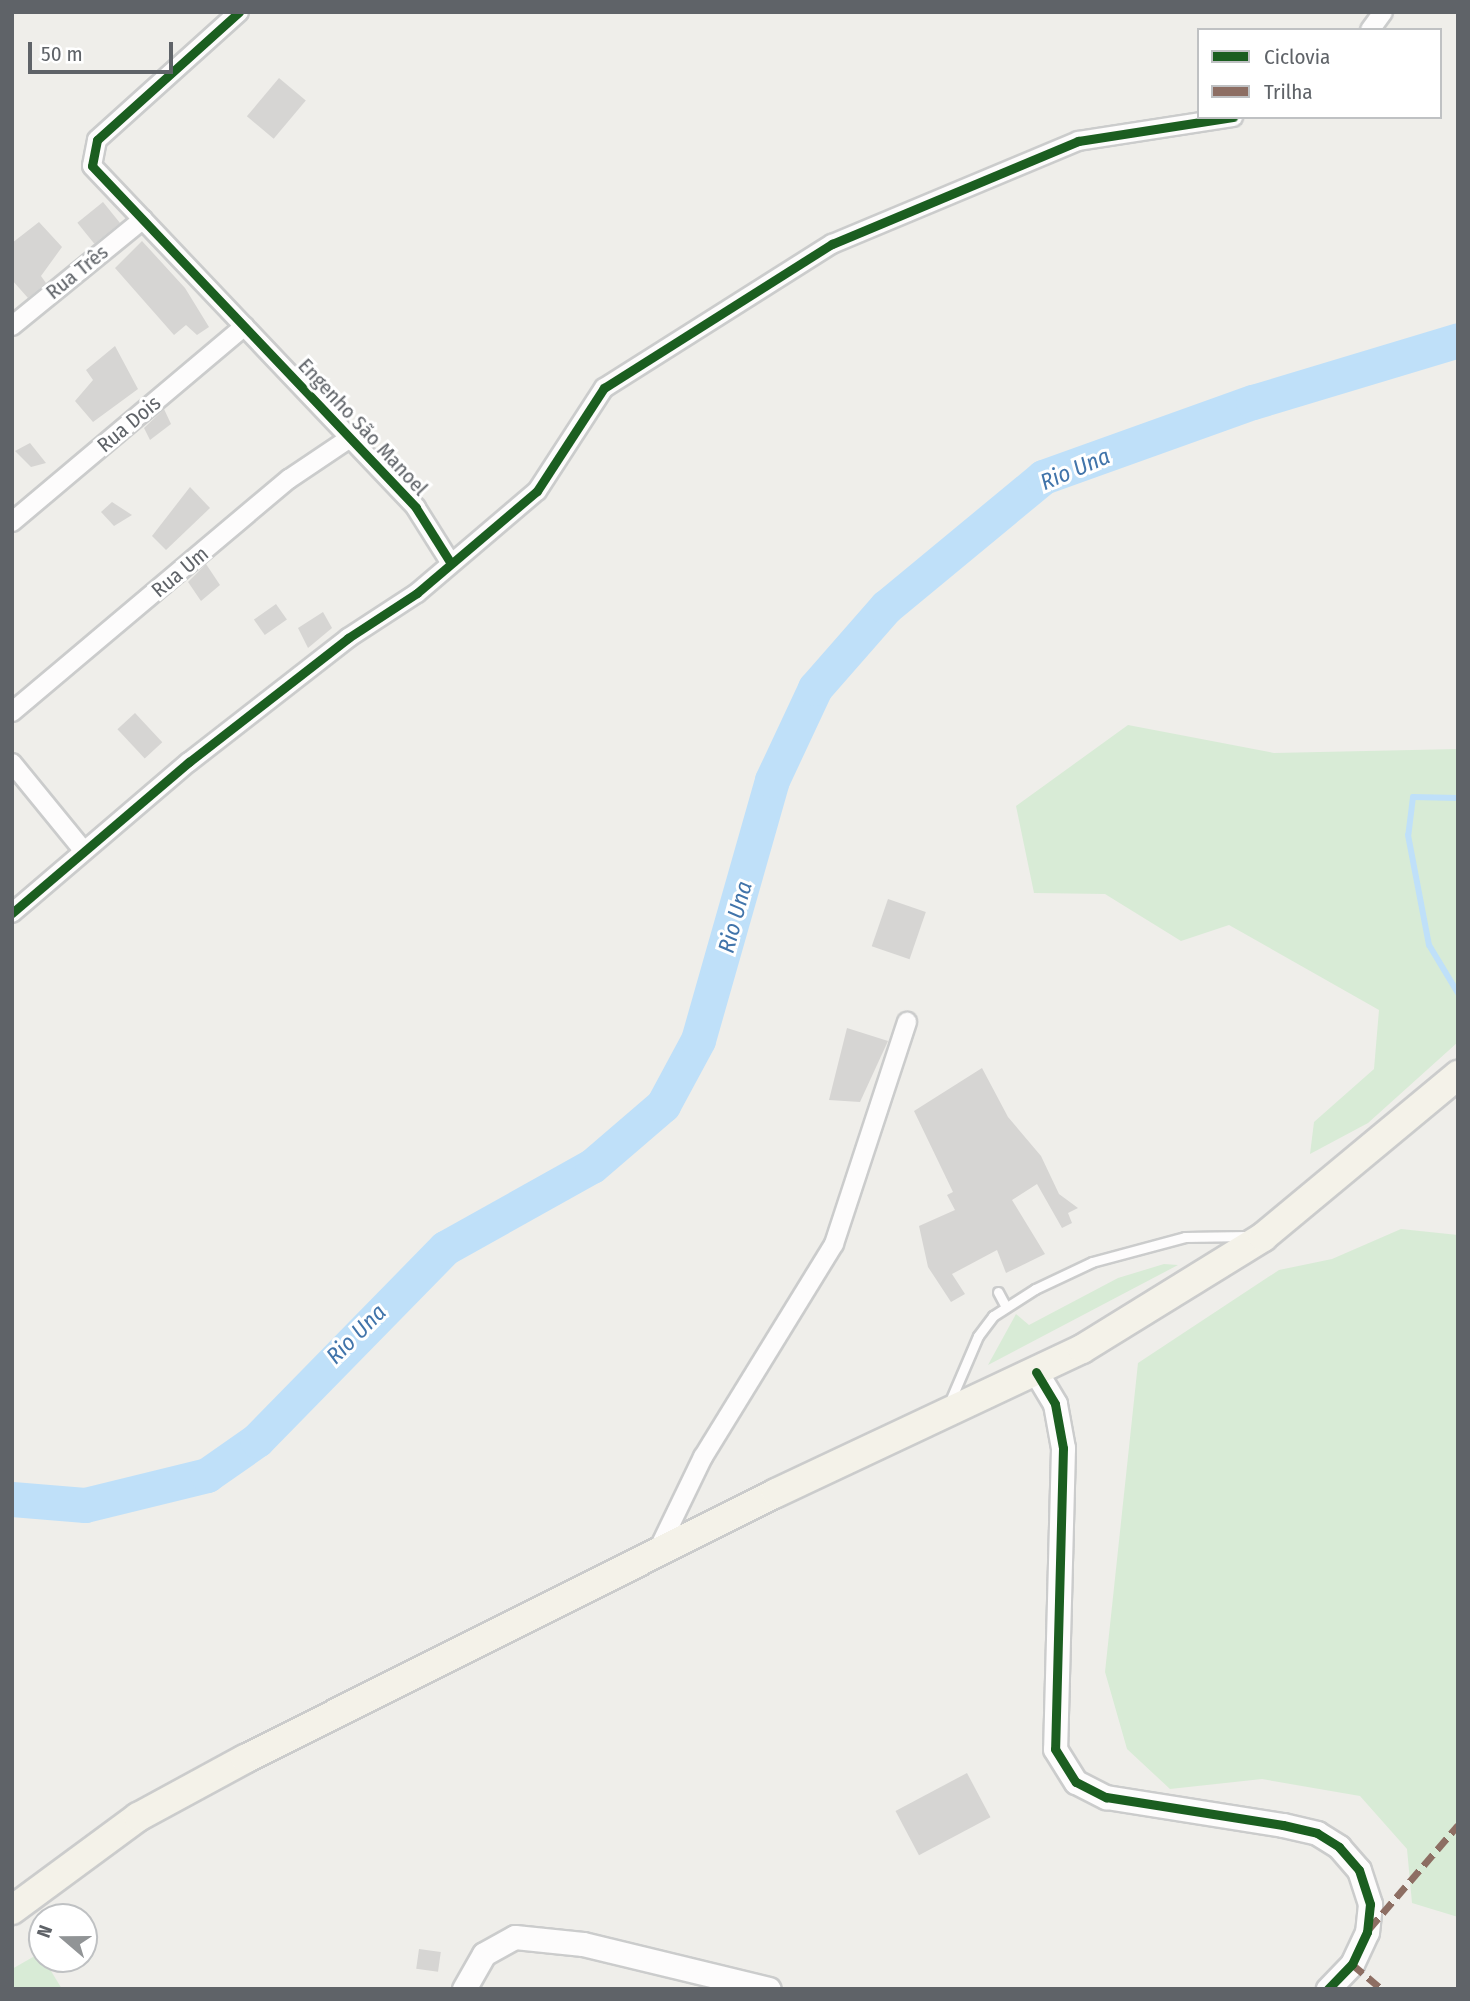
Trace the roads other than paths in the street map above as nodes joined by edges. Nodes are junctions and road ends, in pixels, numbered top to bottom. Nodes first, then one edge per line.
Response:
1 (239, 12) edge
2 (1383, 12) edge
3 (1371, 28) edge
4 (1220, 119) edge
5 (143, 219) junction
6 (12, 326) edge
7 (245, 326) junction
8 (350, 438) junction
9 (12, 522) edge
10 (450, 562) junction
11 (12, 712) edge
12 (12, 762) edge
13 (83, 850) junction
14 (12, 913) edge
15 (907, 1022) dead end
16 (1458, 1075) edge
17 (1263, 1237) junction
18 (998, 1292) dead end
19 (1006, 1307) junction
20 (1036, 1372) junction
21 (946, 1415) junction
22 (657, 1552) junction
23 (12, 1910) edge
24 (464, 1989) edge
25 (769, 1989) edge
26 (1328, 1989) edge

1 - 5 street, Engenho São Manoel
2 - 3 street
4 - 10 street
5 - 6 street, Rua Três
5 - 7 street, Engenho São Manoel
7 - 8 street, Engenho São Manoel
7 - 9 street, Rua Dois
8 - 10 street, Engenho São Manoel
8 - 11 street, Rua Um
10 - 13 street
12 - 13 street
13 - 14 street
15 - 22 street
16 - 17 main road
17 - 19 lane
17 - 20 main road
18 - 19 lane
19 - 21 lane
20 - 21 main road
20 - 26 street
21 - 22 main road
22 - 23 main road
24 - 25 street

